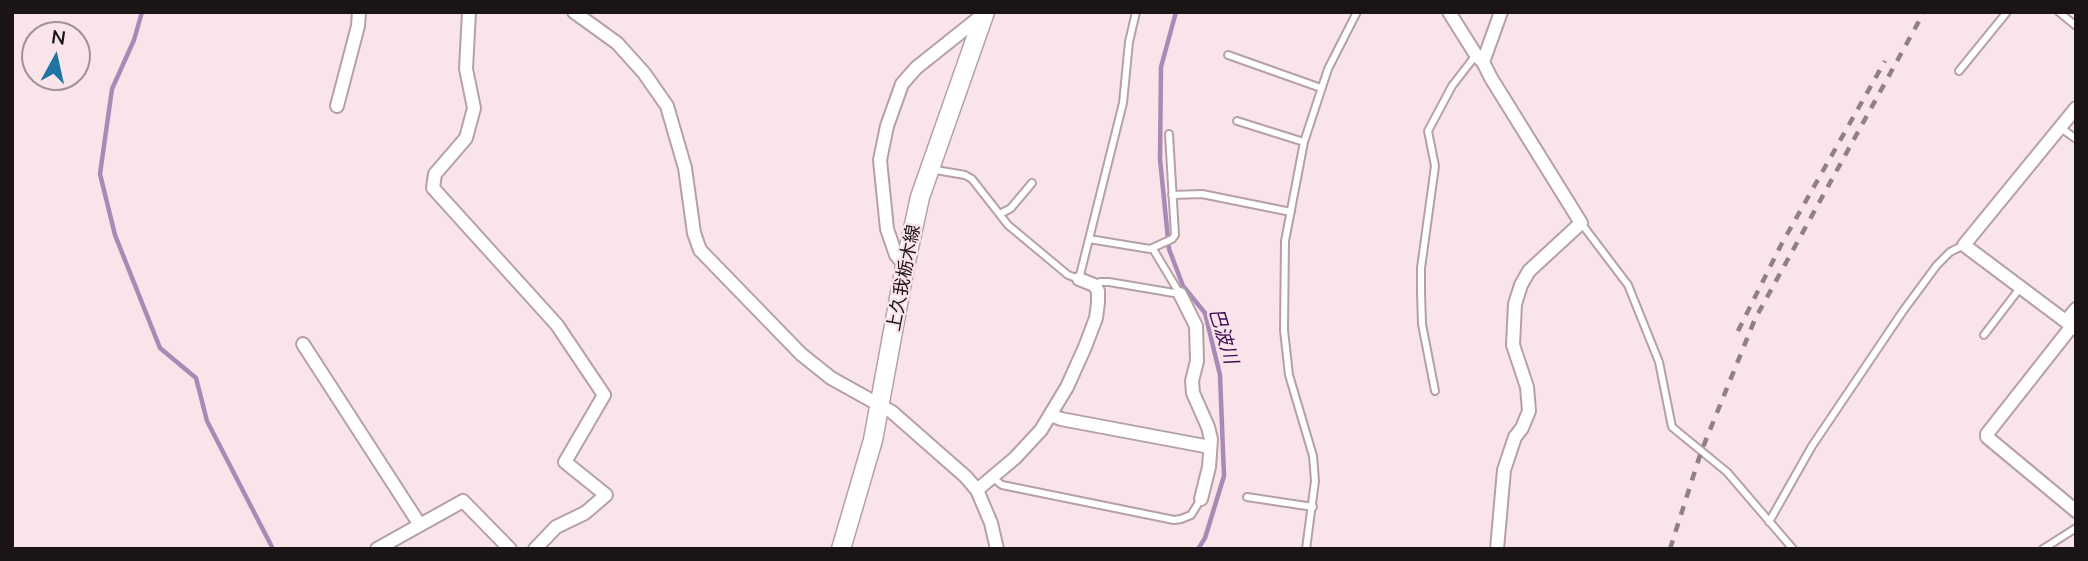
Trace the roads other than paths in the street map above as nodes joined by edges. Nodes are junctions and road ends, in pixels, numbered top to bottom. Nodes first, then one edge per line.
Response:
1 (359, 12) edge
2 (469, 12) edge
3 (574, 12) edge
4 (1136, 12) edge
5 (1357, 12) edge
6 (1449, 12) edge
7 (1501, 12) edge
8 (2007, 12) edge
9 (2059, 12) edge
10 (985, 13) edge
11 (2076, 26) edge
12 (1228, 55) dead end
13 (1479, 59) junction
14 (1959, 71) dead end
15 (1321, 88) junction
16 (337, 106) dead end
17 (2076, 108) edge
18 (1237, 121) dead end
19 (2060, 127) junction
20 (1169, 134) dead end
21 (2076, 139) edge
22 (1304, 142) junction
23 (928, 169) junction
24 (1032, 183) dead end
25 (1172, 195) junction
26 (1291, 212) junction
27 (1000, 215) junction
28 (1581, 223) junction
29 (1089, 239) junction
30 (1964, 245) junction
31 (1156, 247) junction
32 (905, 266) junction
33 (1079, 279) junction
34 (1094, 285) junction
35 (2020, 288) junction
36 (1180, 294) junction
37 (2076, 309) edge
38 (2071, 326) edge
39 (1984, 335) dead end
40 (303, 344) dead end
41 (1435, 391) dead end
42 (880, 405) junction
43 (1051, 415) junction
44 (1210, 447) junction
45 (993, 478) junction
46 (977, 490) junction
47 (1247, 496) dead end
48 (1201, 499) joint
49 (1313, 507) junction
50 (2076, 511) edge
51 (1769, 522) junction
52 (419, 525) junction
53 (2076, 528) edge
54 (377, 549) edge
55 (510, 549) edge
56 (535, 549) edge
57 (841, 549) edge
58 (997, 549) edge
59 (1306, 549) edge
60 (1497, 549) edge
61 (1793, 549) edge
62 (2043, 549) edge

1 - 16 street
2 - 56 street
3 - 42 street
4 - 29 lane
5 - 15 lane
6 - 13 street
7 - 13 street
8 - 14 lane
9 - 11 lane
10 - 23 main road, 上久我栃木線
10 - 32 street
12 - 15 lane
13 - 28 street
13 - 41 lane
15 - 22 lane
17 - 19 street
18 - 22 lane
19 - 21 lane
19 - 30 street
20 - 25 lane
22 - 26 lane
23 - 27 lane
23 - 32 main road, 上久我栃木線
24 - 27 lane
25 - 26 lane
25 - 31 lane
26 - 49 lane
27 - 33 lane
28 - 51 lane
28 - 60 street
29 - 31 lane
29 - 33 lane
30 - 35 street
30 - 51 lane
31 - 36 lane
32 - 42 main road, 上久我栃木線
33 - 34 street
34 - 36 lane
34 - 43 street
35 - 38 street
35 - 39 lane
36 - 44 street
37 - 38 street
38 - 50 street
40 - 52 street
42 - 46 street
42 - 57 main road, 上久我栃木線
43 - 44 street
43 - 45 street
44 - 48 street
45 - 46 street
45 - 48 lane
46 - 58 street
47 - 49 lane
49 - 59 lane
51 - 61 lane
52 - 54 street
52 - 55 street
53 - 62 lane

